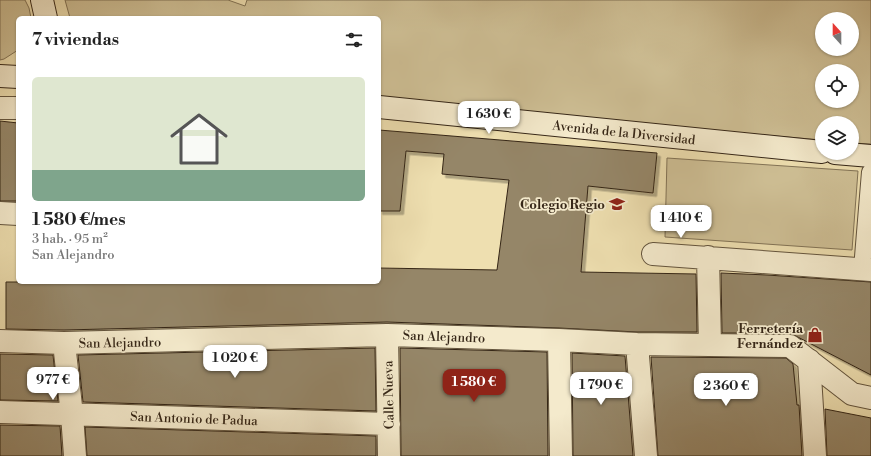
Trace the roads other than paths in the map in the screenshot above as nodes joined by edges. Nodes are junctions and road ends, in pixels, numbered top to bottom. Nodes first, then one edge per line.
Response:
1 (42, 0) edge
2 (46, 16) edge
3 (381, 107) edge
4 (0, 108) edge
5 (16, 108) edge
6 (815, 151) edge
7 (857, 160) edge
8 (870, 164) edge
9 (0, 213) edge
10 (16, 214) edge
11 (653, 254) dead end
12 (708, 257) junction
13 (867, 270) edge
14 (387, 335) junction
15 (0, 340) edge
16 (559, 340) junction
17 (64, 343) junction
18 (637, 344) junction
19 (710, 345) junction
20 (809, 360) junction
21 (871, 398) edge
22 (0, 412) edge
23 (72, 415) junction
24 (388, 424) junction
25 (74, 456) edge
26 (389, 456) edge
27 (561, 456) edge
28 (646, 456) edge
29 (815, 456) edge

1 - 2 street
3 - 6 street, Avenida de la Diversidad
4 - 5 street
7 - 8 street
8 - 13 street
9 - 10 street
11 - 12 street
12 - 13 street
12 - 19 street
14 - 16 street, San Alejandro
14 - 17 street, San Alejandro
14 - 24 street, Calle Nueva
15 - 17 street, San Alejandro
16 - 18 street, San Alejandro
16 - 27 street
17 - 23 street
18 - 19 street, San Alejandro
18 - 28 street
19 - 20 street, San Alejandro
20 - 21 street, San Alejandro
20 - 29 street
22 - 23 street, San Antonio de Padua
23 - 24 street, San Antonio de Padua
23 - 25 street
24 - 26 street, Calle Nueva

